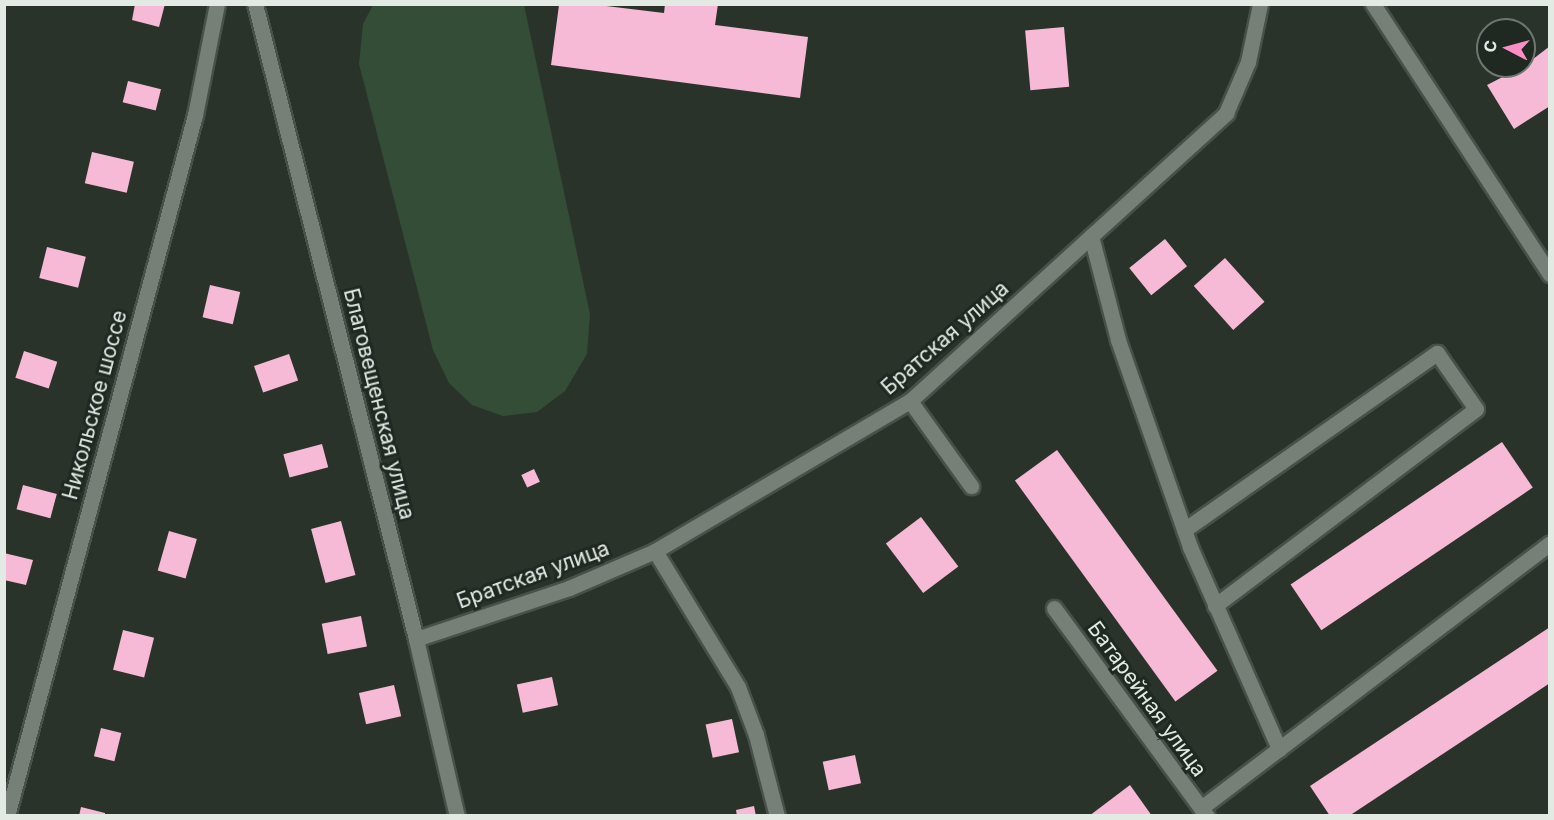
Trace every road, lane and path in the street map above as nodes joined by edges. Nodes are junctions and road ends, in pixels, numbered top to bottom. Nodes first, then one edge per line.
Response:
1 (217, 4) edge
2 (255, 4) edge
3 (1260, 4) edge
4 (1373, 4) edge
5 (1091, 236) junction
6 (1550, 274) edge
7 (910, 400) junction
8 (970, 486) dead end
9 (1184, 530) junction
10 (1550, 543) edge
11 (656, 551) junction
12 (1215, 606) junction
13 (1054, 608) dead end
14 (416, 639) junction
15 (1279, 749) junction
16 (1204, 812) edge
17 (7, 816) edge
18 (457, 816) edge
19 (777, 816) edge

1 - 17 street, Никольское шоссе
2 - 14 street, Благовещенская улица
3 - 5 street, Братская улица
4 - 6 street
5 - 7 street, Братская улица
5 - 9 street
7 - 8 street
7 - 11 street, Братская улица
9 - 12 street
9 - 12 street
10 - 15 street
11 - 14 street, Братская улица
11 - 19 street
12 - 15 street
13 - 16 street, Батарейная улица
14 - 18 street, Благовещенская улица
15 - 16 street

